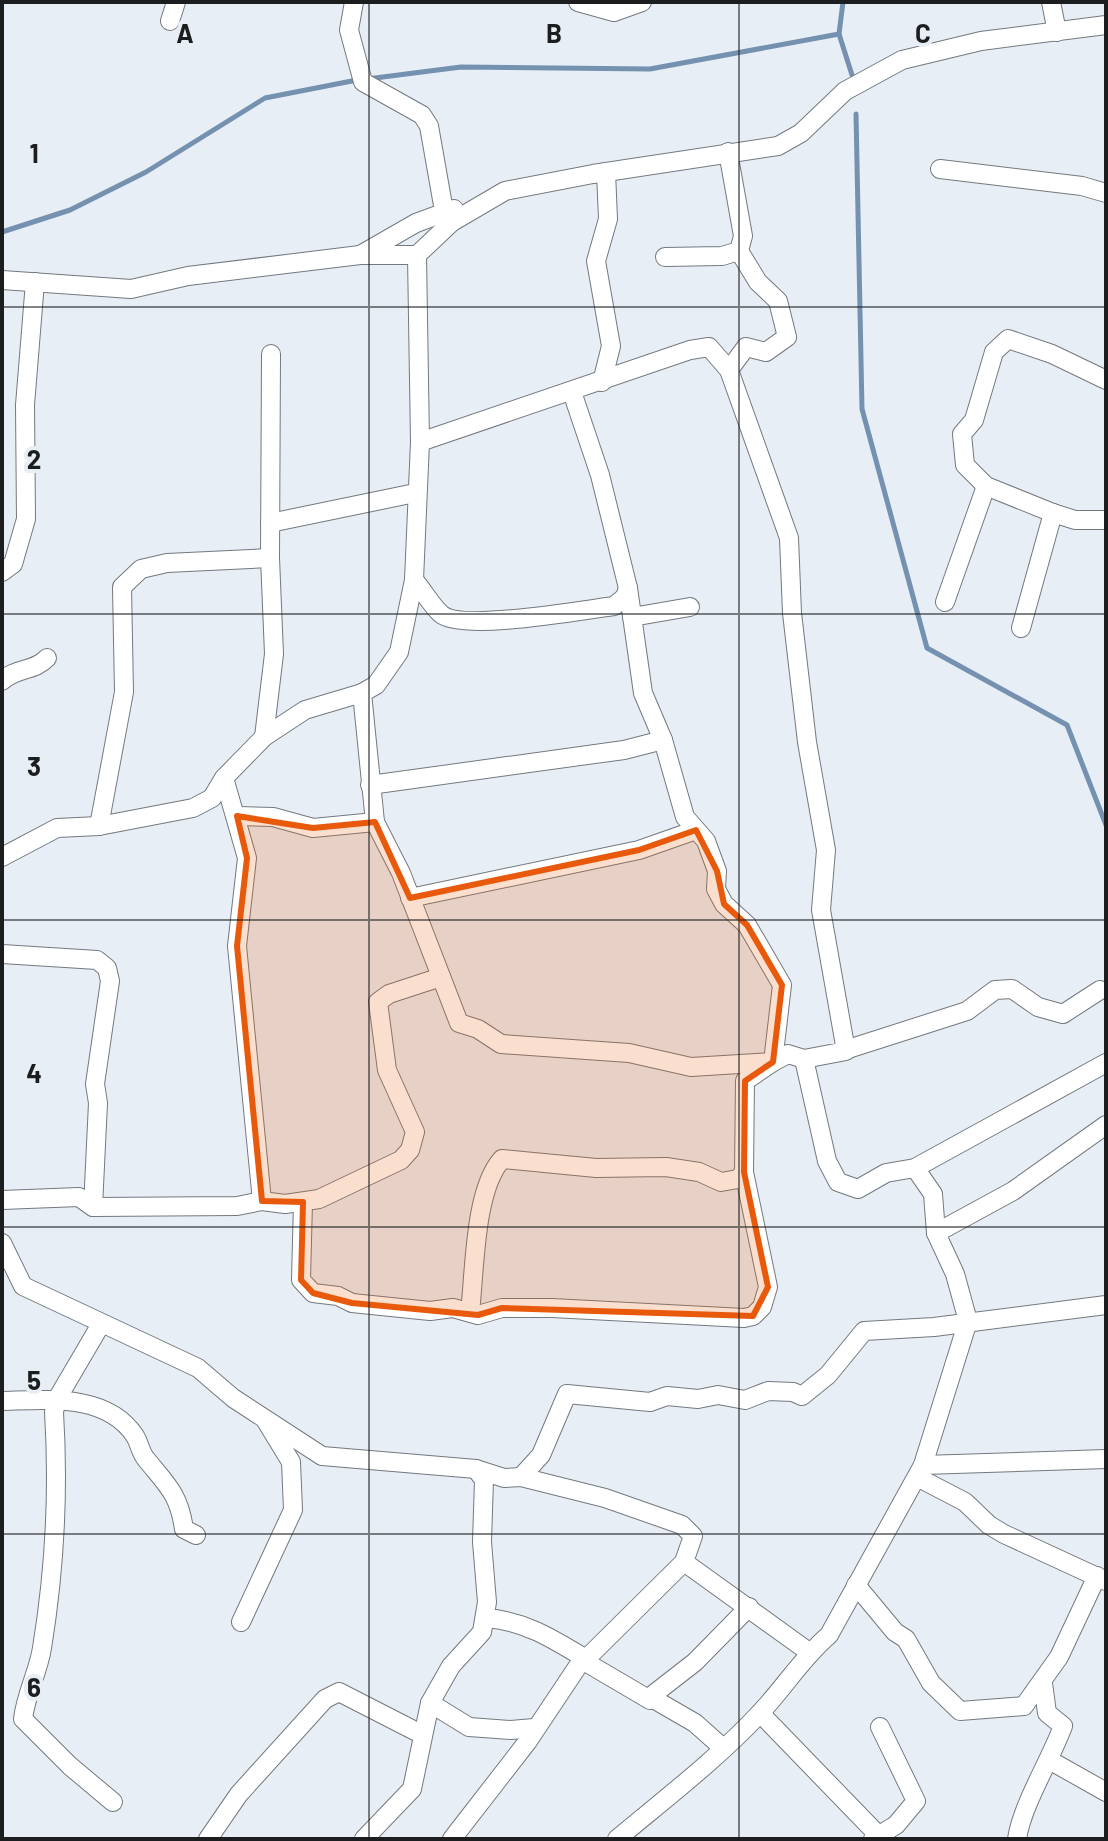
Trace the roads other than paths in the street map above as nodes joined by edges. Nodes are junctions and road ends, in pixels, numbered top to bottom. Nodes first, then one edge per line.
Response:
1 (176, 2) edge
2 (354, 2) edge
3 (578, 2) edge
4 (642, 2) edge
5 (1051, 2) edge
6 (170, 21) dead end
7 (1106, 25) edge
8 (1057, 32) junction
9 (728, 152) junction
10 (940, 169) dead end
11 (606, 172) junction
12 (1106, 193) edge
13 (478, 205) junction
14 (444, 211) junction
15 (739, 251) junction
16 (360, 255) junction
17 (417, 255) junction
18 (665, 257) dead end
19 (2, 280) edge
20 (35, 282) junction
21 (271, 354) dead end
22 (729, 370) junction
23 (1106, 380) edge
24 (602, 382) junction
25 (572, 392) junction
26 (420, 442) junction
27 (986, 486) junction
28 (415, 493) junction
29 (1053, 513) junction
30 (1106, 520) edge
31 (270, 523) junction
32 (270, 558) junction
33 (2, 572) edge
34 (414, 580) junction
35 (628, 588) junction
36 (945, 602) dead end
37 (690, 607) dead end
38 (632, 617) junction
39 (1021, 628) dead end
40 (47, 658) dead end
41 (2, 681) edge
42 (362, 693) junction
43 (264, 737) junction
44 (663, 740) junction
45 (224, 778) junction
46 (370, 785) junction
47 (237, 816) junction
48 (375, 822) junction
49 (99, 826) junction
50 (696, 830) junction
51 (2, 857) edge
52 (410, 898) junction
53 (2, 954) edge
54 (441, 977) junction
55 (1100, 990) dead end
56 (845, 1050) junction
57 (804, 1059) junction
58 (773, 1062) junction
59 (1106, 1063) edge
60 (1106, 1125) edge
61 (915, 1168) junction
62 (744, 1172) junction
63 (2, 1200) edge
64 (262, 1201) junction
65 (303, 1202) junction
66 (93, 1207) junction
67 (936, 1233) junction
68 (2, 1243) edge
69 (8, 1274) edge
70 (1106, 1305) edge
71 (470, 1312) junction
72 (968, 1321) junction
73 (101, 1324) junction
74 (57, 1399) junction
75 (2, 1401) edge
76 (263, 1415) junction
77 (1106, 1459) edge
78 (476, 1469) junction
79 (920, 1471) junction
80 (521, 1477) junction
81 (196, 1535) dead end
82 (684, 1562) junction
83 (1101, 1578) edge
84 (856, 1585) junction
85 (749, 1607) junction
86 (486, 1618) junction
87 (241, 1622) dead end
88 (809, 1652) junction
89 (584, 1660) junction
90 (1043, 1683) junction
91 (650, 1697) junction
92 (430, 1703) junction
93 (760, 1713) junction
94 (880, 1727) dead end
95 (534, 1728) junction
96 (423, 1735) junction
97 (723, 1748) junction
98 (1051, 1761) junction
99 (1106, 1792) edge
100 (113, 1802) dead end
101 (878, 1838) edge
102 (208, 1839) edge
103 (364, 1839) edge
104 (452, 1839) edge
105 (617, 1839) edge
106 (1017, 1839) edge

1 - 6 street
2 - 14 street
3 - 4 street
5 - 8 street
7 - 8 street
8 - 9 street
9 - 11 street
9 - 15 street
10 - 12 street
11 - 13 street
11 - 24 street
13 - 14 street
13 - 17 street
14 - 16 street
15 - 18 street
15 - 22 street
16 - 17 street
16 - 20 street
17 - 26 street
19 - 20 street
20 - 33 street
21 - 31 street
22 - 24 street
22 - 56 street
23 - 27 street
24 - 25 street
25 - 26 street
25 - 35 street
26 - 28 street
27 - 29 street
27 - 36 street
28 - 31 street
28 - 34 street
29 - 30 street
29 - 39 street
31 - 32 street
32 - 43 street
32 - 49 street
34 - 35 street
34 - 42 street
35 - 38 street
37 - 38 street
38 - 44 street
40 - 41 street
42 - 43 street
42 - 46 street
43 - 45 street
44 - 46 street
44 - 50 street
45 - 47 street
45 - 49 street
46 - 48 street
47 - 48 street
47 - 64 street
48 - 52 street
49 - 51 street
50 - 52 street
50 - 58 street
52 - 54 street
53 - 66 street
54 - 58 street
54 - 65 street
55 - 56 street
56 - 57 street
57 - 58 street
57 - 61 street
58 - 62 street
59 - 61 street
60 - 67 street
61 - 67 street
62 - 71 street
62 - 71 street
63 - 66 street
64 - 65 street
64 - 66 street
65 - 71 street
67 - 72 street
68 - 69 street
69 - 73 street
70 - 72 street
72 - 79 street
72 - 80 street
73 - 74 street
73 - 76 street
74 - 75 street
74 - 81 street
74 - 100 street
76 - 78 street
76 - 87 street
77 - 79 street
78 - 80 street
78 - 86 street
79 - 83 street
79 - 84 street
80 - 82 street
82 - 85 street
82 - 89 street
83 - 90 street
84 - 88 street
84 - 90 street
85 - 88 street
85 - 91 street
86 - 89 street
86 - 92 street
88 - 93 street
89 - 91 street
89 - 95 street
90 - 98 street
91 - 97 street
92 - 95 street
92 - 96 street
93 - 97 street
93 - 101 street
94 - 101 street
95 - 104 street
96 - 102 street
96 - 103 street
97 - 105 street
98 - 99 street
98 - 106 street

